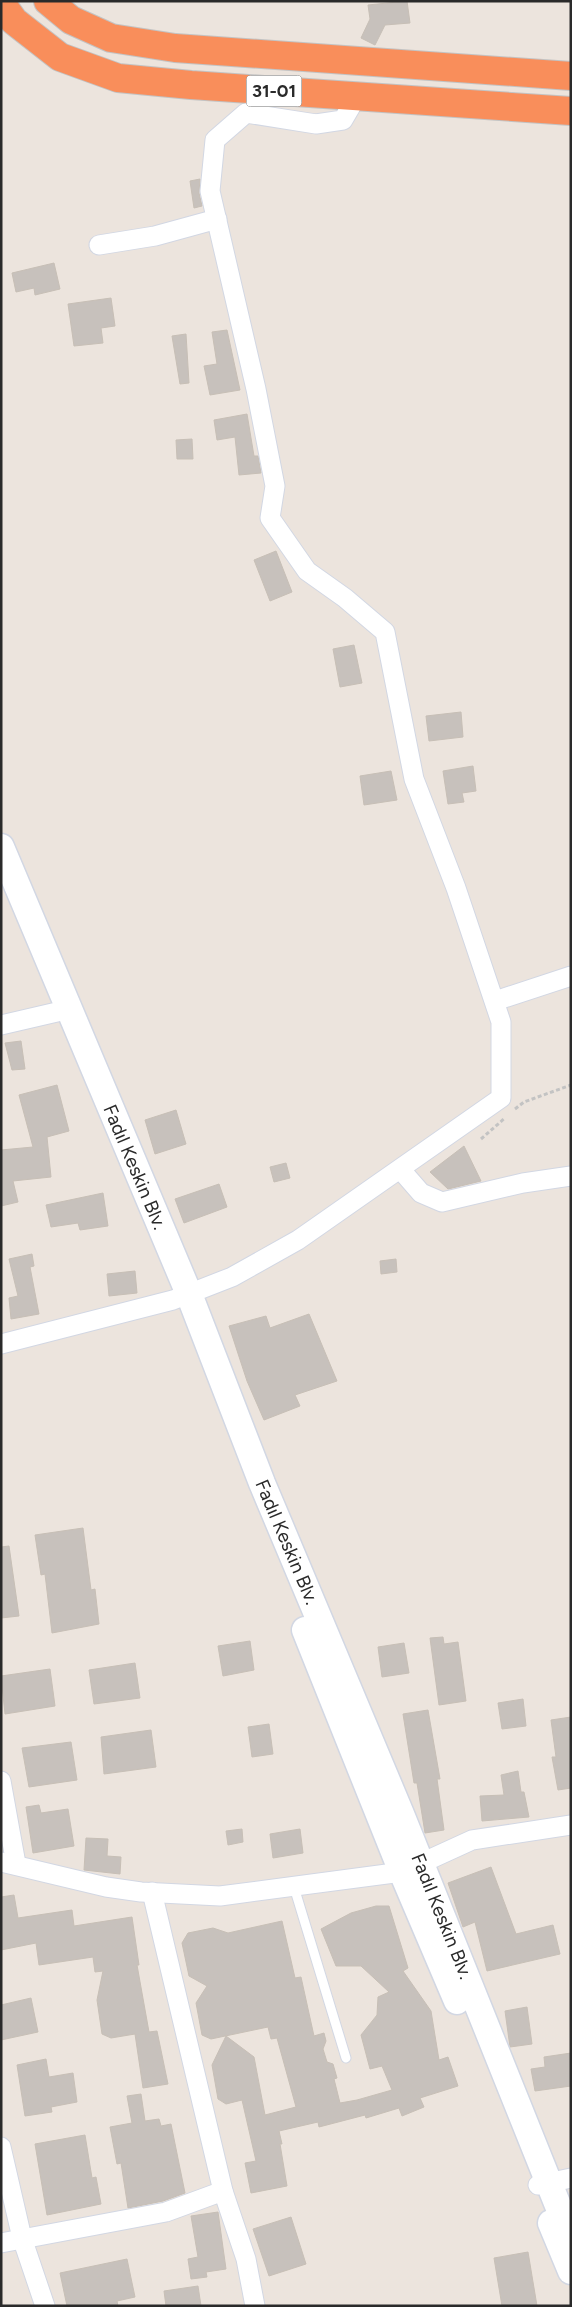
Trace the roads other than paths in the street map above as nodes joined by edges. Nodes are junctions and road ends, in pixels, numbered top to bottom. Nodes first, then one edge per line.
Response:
1 (48, 1) edge
2 (1, 4) edge
3 (571, 76) edge
4 (357, 96) junction
5 (571, 111) edge
6 (217, 219) junction
7 (99, 245) dead end
8 (1, 847) edge
9 (1, 886) edge
10 (571, 976) edge
11 (495, 1001) junction
12 (58, 1012) junction
13 (1, 1025) edge
14 (401, 1170) junction
15 (571, 1176) edge
16 (181, 1297) junction
17 (1, 1344) edge
18 (1, 1781) edge
19 (571, 1825) edge
20 (9, 1863) edge
21 (411, 1868) junction
22 (294, 1886) junction
23 (152, 1892) junction
24 (346, 2058) dead end
25 (1, 2147) edge
26 (552, 2182) edge
27 (223, 2192) junction
28 (22, 2238) junction
29 (571, 2238) edge
30 (1, 2243) edge
31 (571, 2271) edge
32 (45, 2306) edge
33 (255, 2306) edge

1 - 3 highway, 31-01
2 - 4 highway, 31-01
4 - 5 highway, 31-01
4 - 6 street
6 - 7 street
6 - 11 street
8 - 16 street, Fadıl Keskin Blv.
9 - 12 street, Fadıl Keskin Blv.
10 - 11 street
11 - 14 street
12 - 13 street
12 - 16 street, Fadıl Keskin Blv.
14 - 15 street
14 - 16 street
16 - 17 street
16 - 21 street, Fadıl Keskin Blv.
18 - 20 street
19 - 21 street
20 - 23 street
21 - 22 street
21 - 26 street, Fadıl Keskin Blv.
22 - 23 street
22 - 24 lane
23 - 27 street
25 - 28 street
26 - 29 street, Fadıl Keskin Blv.
26 - 31 street, Fadıl Keskin Blv.
27 - 28 street
27 - 33 street
28 - 30 street
28 - 32 street

